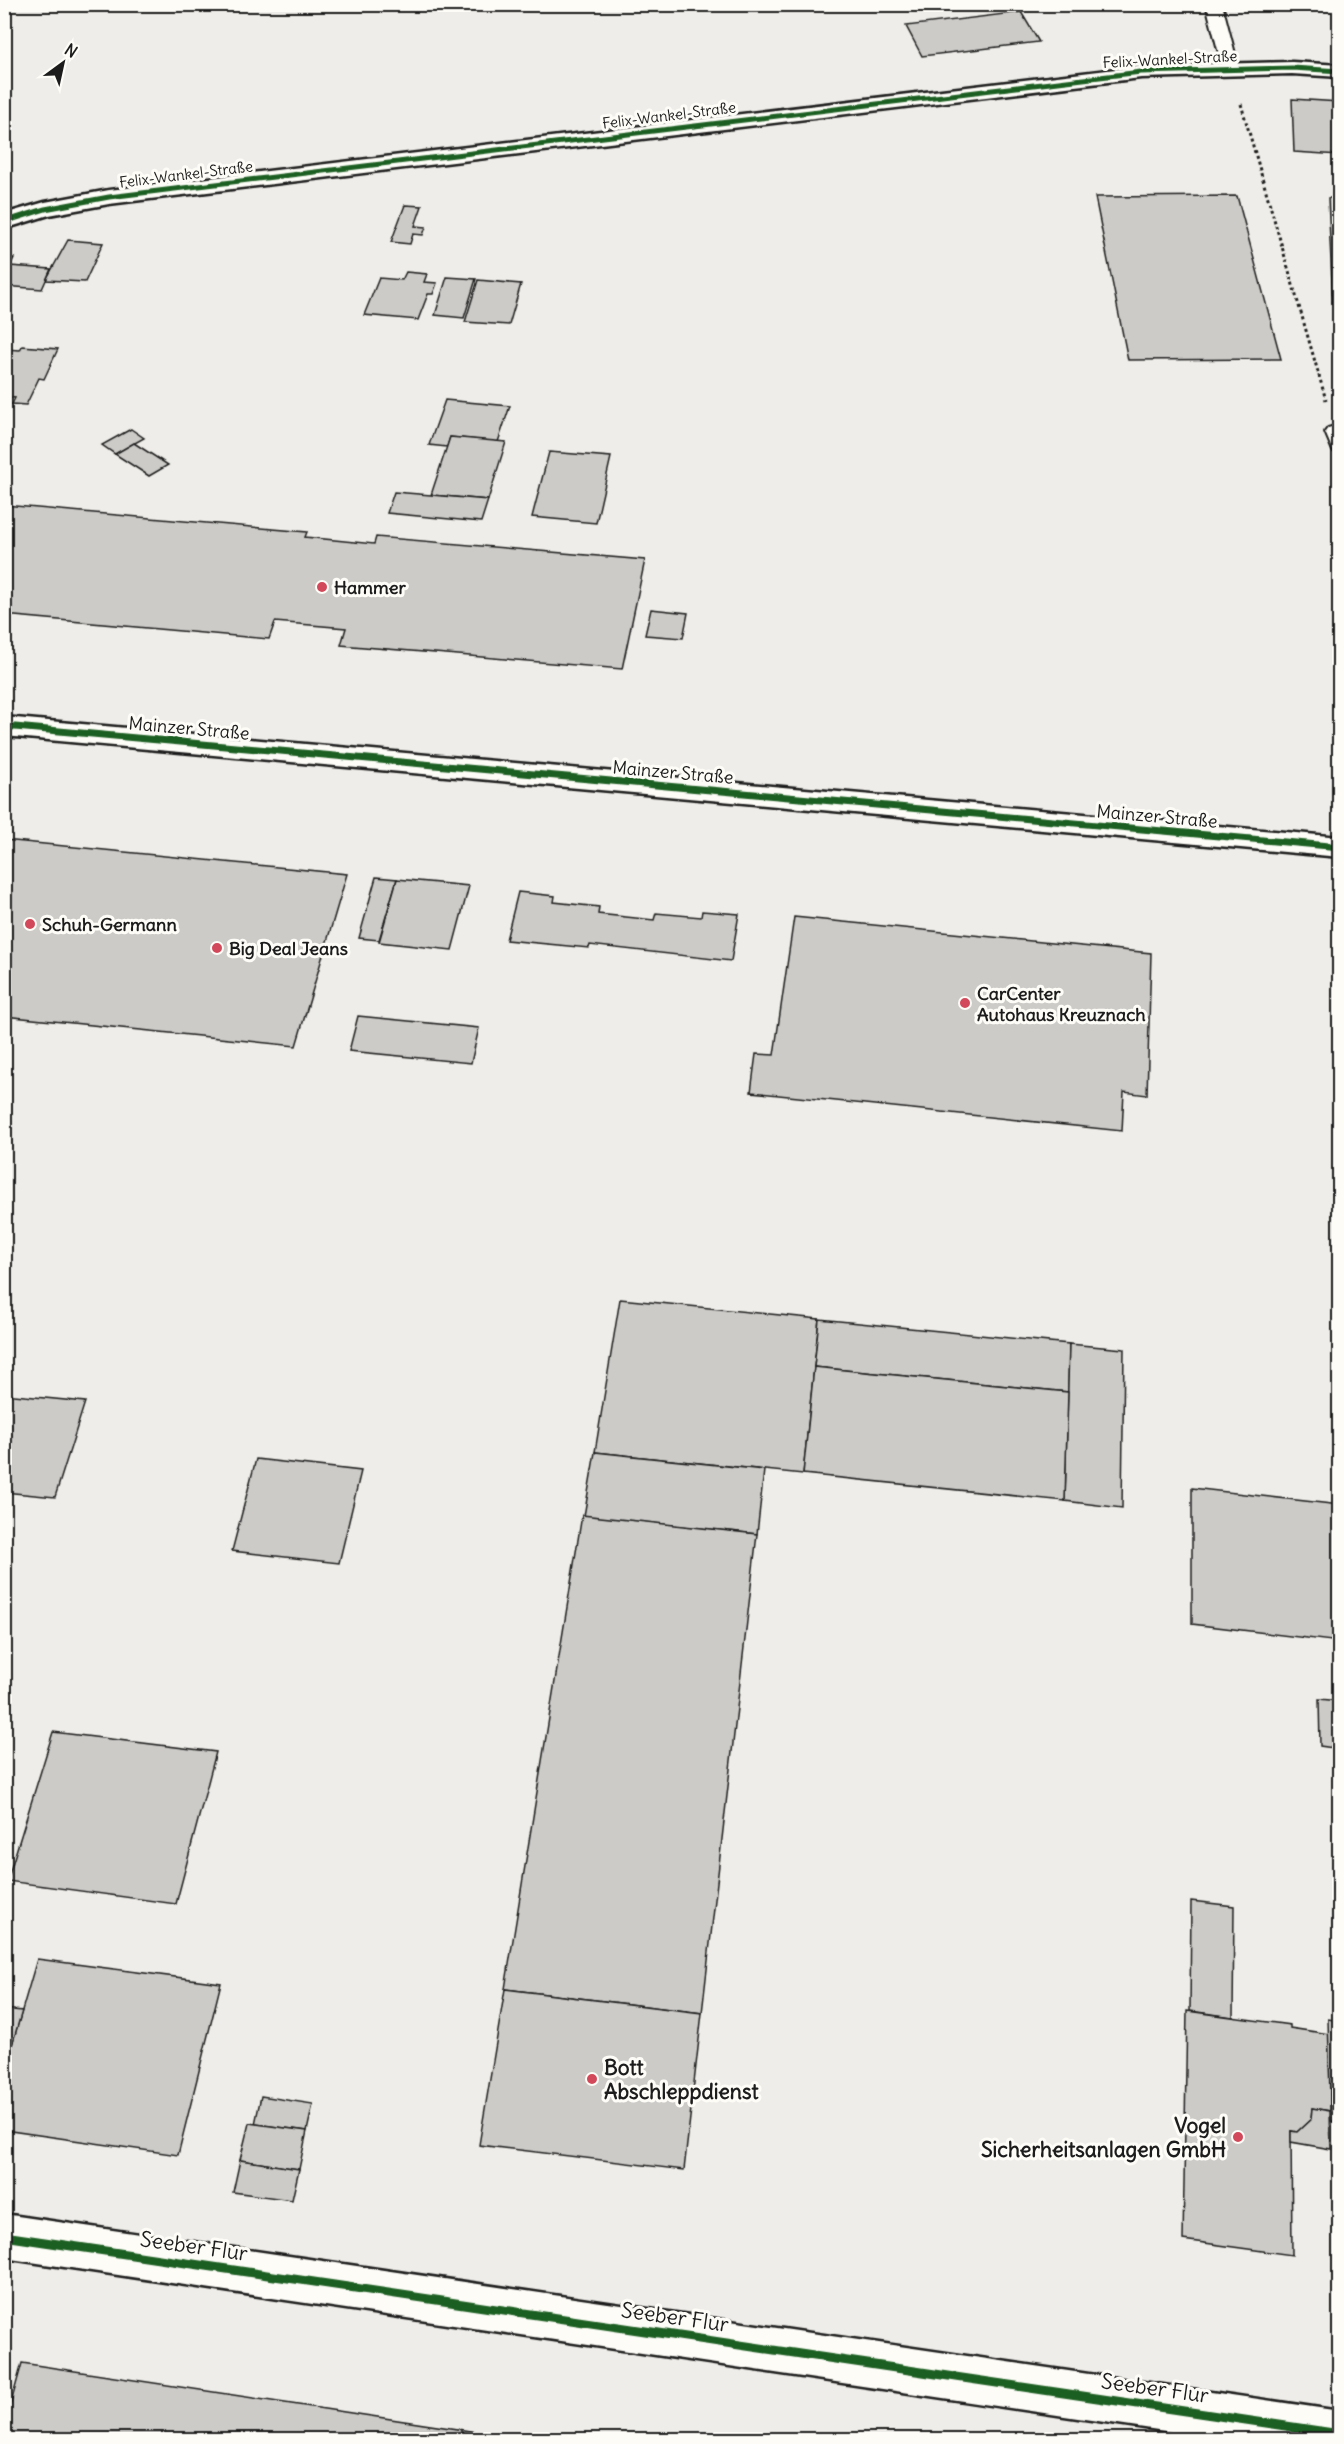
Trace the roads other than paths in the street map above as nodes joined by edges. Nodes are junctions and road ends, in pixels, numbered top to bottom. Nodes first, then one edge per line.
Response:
1 (1214, 4) edge
2 (1231, 69) junction
3 (1340, 71) edge
4 (4, 222) edge
5 (4, 726) edge
6 (1340, 848) edge
7 (4, 2236) edge
8 (1340, 2434) edge

1 - 2 lane
2 - 3 street, Felix-Wankel-Straße
2 - 4 street, Felix-Wankel-Straße
5 - 6 street, Mainzer Straße
7 - 8 street, Seeber Flur

